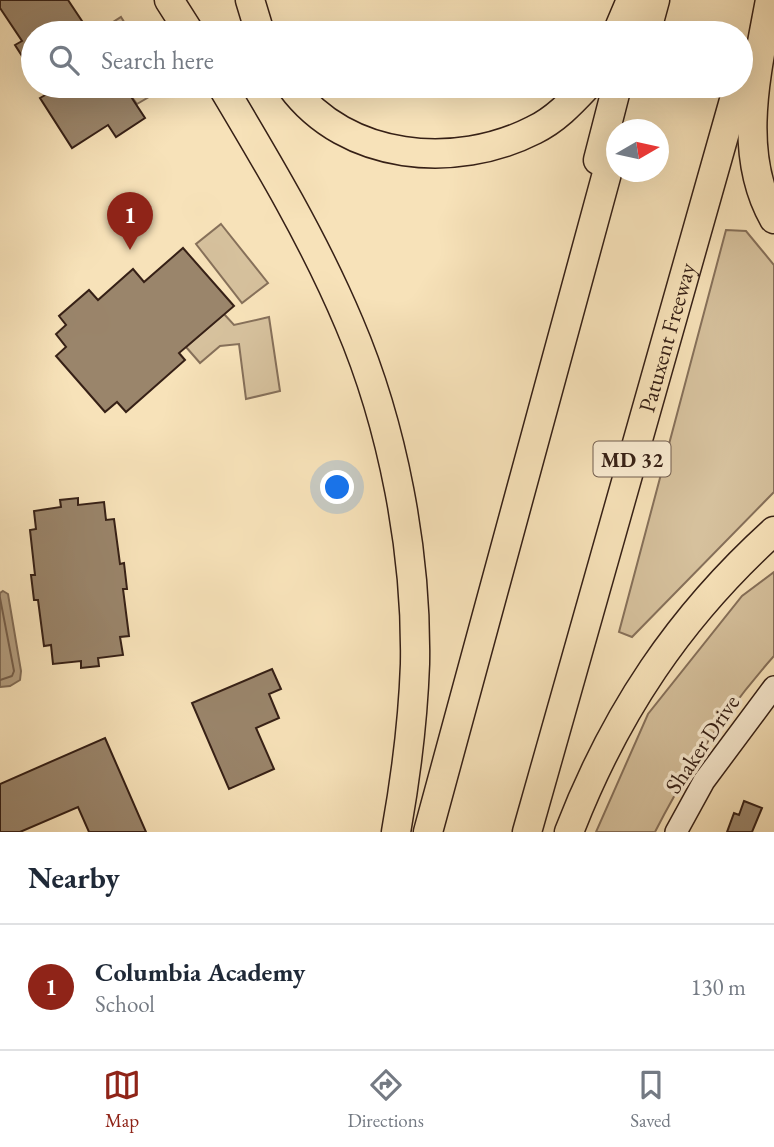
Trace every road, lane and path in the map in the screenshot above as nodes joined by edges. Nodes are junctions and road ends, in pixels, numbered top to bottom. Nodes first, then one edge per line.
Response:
1 (169, 0) edge
2 (250, 0) edge
3 (631, 0) edge
4 (640, 0) edge
5 (655, 0) edge
6 (763, 0) edge
7 (770, 0) edge
8 (182, 21) edge
9 (256, 21) edge
10 (622, 21) edge
11 (634, 21) edge
12 (649, 21) edge
13 (753, 35) edge
14 (229, 98) edge
15 (303, 98) edge
16 (576, 98) edge
17 (614, 98) edge
18 (628, 98) edge
19 (735, 98) edge
20 (623, 119) edge
21 (606, 179) edge
22 (774, 219) edge
23 (559, 347) junction
24 (774, 531) edge
25 (774, 687) edge
26 (396, 832) edge
27 (428, 832) edge
28 (527, 832) edge
29 (569, 832) edge
30 (676, 832) edge

1 - 8 highway
2 - 9 highway
3 - 10 highway
4 - 11 highway
5 - 12 highway
6 - 13 highway
7 - 22 highway
14 - 26 highway
15 - 16 highway
17 - 23 highway
18 - 20 highway
19 - 28 highway, Patuxent Freeway / MD 32
21 - 23 highway
23 - 27 highway
24 - 29 highway
25 - 30 street, Shaker Drive

